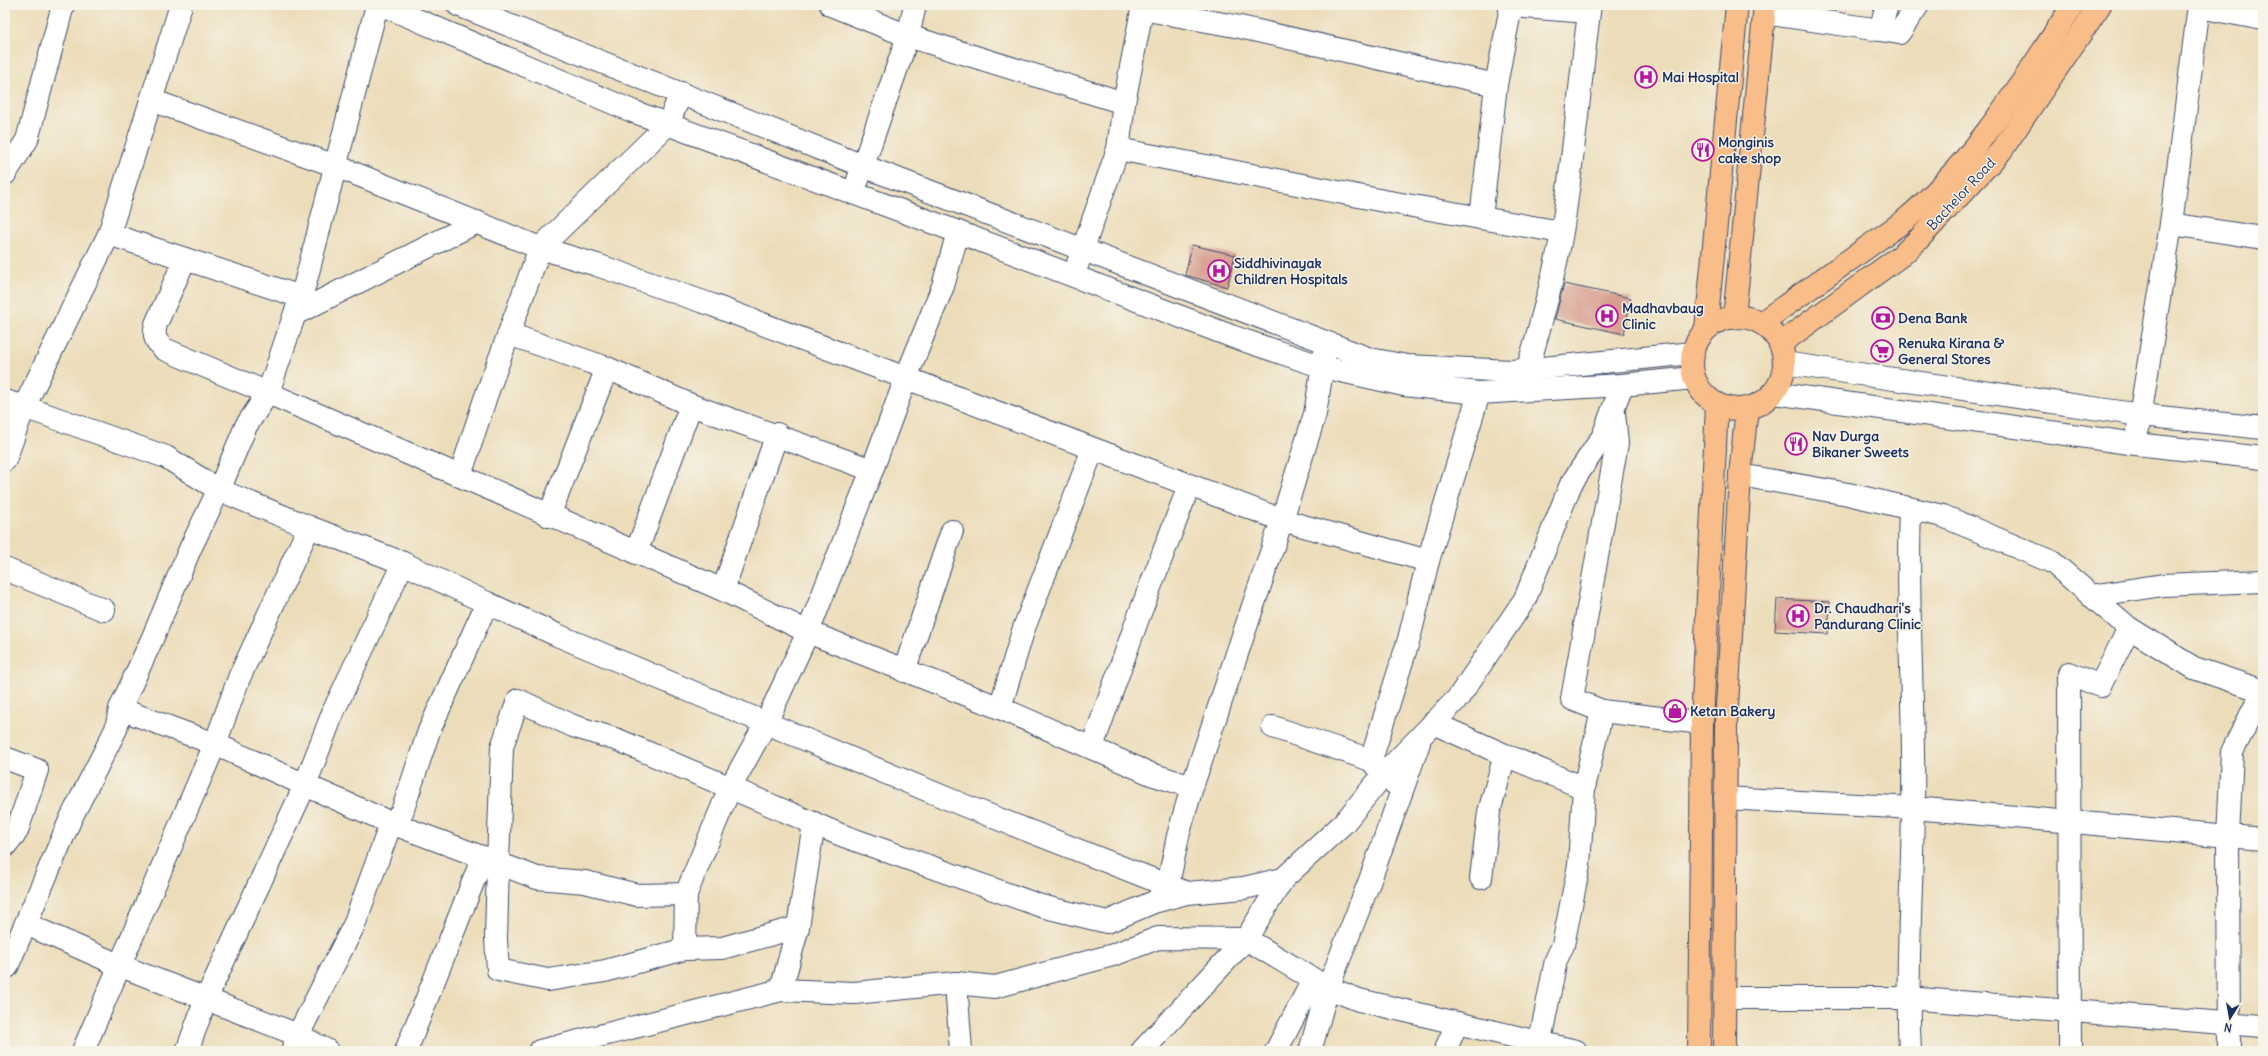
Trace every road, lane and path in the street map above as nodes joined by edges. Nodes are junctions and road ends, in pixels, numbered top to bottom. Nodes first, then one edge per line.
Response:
1 (63, 5) edge
2 (181, 5) edge
3 (377, 5) edge
4 (382, 5) edge
5 (458, 5) edge
6 (831, 5) edge
7 (915, 5) edge
8 (1737, 5) edge
9 (1886, 5) edge
10 (1918, 5) edge
11 (2073, 5) edge
12 (2100, 5) edge
13 (2199, 6) edge
14 (1143, 7) edge
15 (1590, 8) edge
16 (1764, 9) edge
17 (2263, 20) edge
18 (1880, 30) junction
19 (908, 36) junction
20 (1496, 85) junction
21 (681, 93) junction
22 (151, 100) junction
23 (1124, 103) junction
24 (668, 124) junction
25 (1118, 149) junction
26 (336, 166) junction
27 (863, 166) junction
28 (5, 174) edge
29 (854, 192) junction
30 (1480, 218) junction
31 (477, 222) junction
32 (2171, 224) junction
33 (958, 232) junction
34 (1562, 232) junction
35 (109, 234) junction
36 (2263, 238) edge
37 (540, 248) junction
38 (1082, 249) junction
39 (185, 259) junction
40 (1074, 275) junction
41 (298, 305) junction
42 (1734, 318) junction
43 (1761, 323) junction
44 (1706, 329) junction
45 (509, 334) junction
46 (1327, 343) junction
47 (1782, 353) junction
48 (1693, 354) junction
49 (1323, 367) junction
50 (607, 368) junction
51 (1527, 369) junction
52 (906, 378) junction
53 (1694, 378) junction
54 (1622, 385) junction
55 (1521, 391) junction
56 (268, 393) junction
57 (1479, 393) junction
58 (1773, 393) junction
59 (14, 404) edge
60 (1717, 404) junction
61 (691, 405) junction
62 (1614, 406) junction
63 (1747, 408) junction
64 (2141, 415) junction
65 (2263, 428) edge
66 (776, 434) junction
67 (2136, 444) junction
68 (1093, 449) junction
69 (2263, 458) edge
70 (5, 460) edge
71 (872, 470) junction
72 (1740, 474) junction
73 (460, 476) junction
74 (1189, 486) junction
75 (219, 490) junction
76 (1910, 509) junction
77 (549, 516) junction
78 (1282, 520) junction
79 (309, 527) junction
80 (952, 531) dead end
81 (636, 553) junction
82 (1428, 561) junction
83 (403, 563) junction
84 (5, 569) edge
85 (2263, 582) edge
86 (723, 590) junction
87 (2091, 596) junction
88 (487, 603) junction
89 (104, 610) dead end
90 (2128, 628) junction
91 (808, 632) junction
92 (904, 671) junction
93 (2263, 691) edge
94 (1000, 708) junction
95 (120, 709) junction
96 (1602, 711) junction
97 (766, 723) junction
98 (1702, 723) junction
99 (1273, 727) dead end
100 (1428, 728) junction
101 (215, 744) junction
102 (1092, 747) junction
103 (1505, 754) junction
104 (5, 758) edge
105 (1377, 768) junction
106 (305, 785) junction
107 (1192, 787) junction
108 (730, 788) junction
109 (1584, 788) junction
110 (1402, 789) junction
111 (1726, 798) junction
112 (1914, 808) junction
113 (2068, 822) junction
114 (391, 823) junction
115 (814, 823) junction
116 (2228, 837) junction
117 (2263, 840) edge
118 (5, 846) edge
119 (490, 860) junction
120 (1481, 878) dead end
121 (1283, 879) junction
122 (1177, 889) junction
123 (686, 894) junction
124 (26, 924) junction
125 (798, 927) junction
126 (1246, 939) junction
127 (684, 949) junction
128 (121, 966) junction
129 (6, 969) edge
130 (956, 982) junction
131 (1320, 984) junction
132 (781, 990) junction
133 (1724, 998) junction
134 (1907, 998) junction
135 (206, 999) junction
136 (2071, 1012) junction
137 (1457, 1023) junction
138 (2229, 1024) junction
139 (2263, 1026) edge
140 (1313, 1041) edge
141 (295, 1043) edge
142 (1540, 1046) edge
143 (1278, 1048) edge
144 (83, 1051) edge
145 (187, 1051) edge
146 (328, 1051) edge
147 (406, 1051) edge
148 (539, 1051) edge
149 (961, 1051) edge
150 (1142, 1051) edge
151 (1445, 1051) edge
152 (1576, 1051) edge
153 (1699, 1051) edge
154 (1724, 1051) edge
155 (1910, 1051) edge
156 (2070, 1051) edge
157 (2229, 1051) edge

1 - 28 street
2 - 22 street
3 - 26 street
4 - 24 street
5 - 21 street
6 - 19 street
7 - 19 street
8 - 44 main road
9 - 18 street
10 - 18 street
11 - 43 main road, Bachelor Road
12 - 47 main road, Bachelor Road
13 - 17 street
13 - 32 street
14 - 20 street
14 - 23 street
15 - 20 street
15 - 34 street
16 - 18 street
16 - 42 main road
19 - 23 street
19 - 27 street
20 - 30 street
21 - 24 street
21 - 27 street
22 - 26 street
22 - 35 street
23 - 25 street
24 - 29 street
24 - 37 street
25 - 30 street
25 - 38 street
26 - 31 street
26 - 41 street
27 - 29 street
27 - 38 street
29 - 33 street
30 - 34 street
31 - 37 street
31 - 41 street
32 - 36 street
32 - 64 street
33 - 40 street
33 - 52 street
34 - 51 street
35 - 39 street
35 - 59 street
37 - 45 street
37 - 52 street
38 - 40 street
38 - 46 street
39 - 41 street
39 - 56 street
40 - 49 street
41 - 56 street
42 - 43 main road
42 - 44 main road
43 - 47 main road
44 - 48 main road
45 - 50 street
45 - 73 street
46 - 49 street
46 - 51 street
47 - 58 main road
47 - 64 street
48 - 51 street
48 - 53 main road
49 - 57 street
49 - 78 street
50 - 61 street
50 - 77 street
51 - 55 street
52 - 68 street
52 - 71 street
53 - 54 street
53 - 60 main road
54 - 55 street
54 - 62 street
55 - 57 street
56 - 73 street
56 - 75 street
57 - 82 street
58 - 63 main road
58 - 67 street
59 - 70 street
59 - 75 street
60 - 63 main road
60 - 98 main road
61 - 66 street
61 - 81 street
62 - 96 street
62 - 100 street
63 - 72 main road
64 - 65 street
64 - 67 street
66 - 71 street
66 - 86 street
67 - 69 street
68 - 74 street
68 - 94 street
71 - 91 street
72 - 76 street
72 - 111 main road
73 - 77 street
74 - 78 street
74 - 102 street
75 - 79 street
75 - 95 street
76 - 87 street
76 - 112 street
77 - 81 street
78 - 82 street
78 - 107 street
79 - 83 street
79 - 101 street
80 - 92 street
81 - 86 street
82 - 105 street
83 - 88 street
83 - 106 street
84 - 89 street
85 - 87 street
86 - 91 street
87 - 90 street
88 - 97 street
88 - 114 street
90 - 93 street
90 - 113 street
91 - 92 street
91 - 97 street
92 - 94 street
93 - 116 street
94 - 102 street
95 - 101 street
95 - 124 street
96 - 98 street
96 - 109 street
97 - 108 street
97 - 122 street
98 - 153 main road
99 - 105 street
100 - 103 street
100 - 105 street
100 - 110 street
101 - 106 street
101 - 128 street
102 - 107 street
103 - 109 street
103 - 120 street
104 - 118 street
105 - 110 street
105 - 121 street
106 - 114 street
106 - 135 street
107 - 122 street
108 - 115 street
108 - 119 street
108 - 123 street
109 - 142 street
110 - 131 street
111 - 112 street
111 - 133 main road
112 - 113 street
112 - 134 street
113 - 116 street
113 - 136 street
114 - 119 street
114 - 141 street
115 - 122 street
115 - 125 street
116 - 117 street
116 - 138 street
119 - 123 street
119 - 127 street
119 - 147 street
121 - 122 street
121 - 126 street
123 - 127 street
124 - 128 street
124 - 129 street
125 - 127 street
125 - 132 street
126 - 130 street
126 - 131 street
126 - 150 street
128 - 135 street
128 - 144 street
130 - 132 street
130 - 149 street
131 - 137 street
131 - 140 street
131 - 143 street
132 - 148 street
133 - 134 street
133 - 154 main road
134 - 136 street
134 - 155 street
135 - 141 street
135 - 145 street
136 - 138 street
136 - 156 street
137 - 142 street
137 - 151 street
138 - 139 street
138 - 157 street
140 - 143 street
141 - 146 street
142 - 152 street

